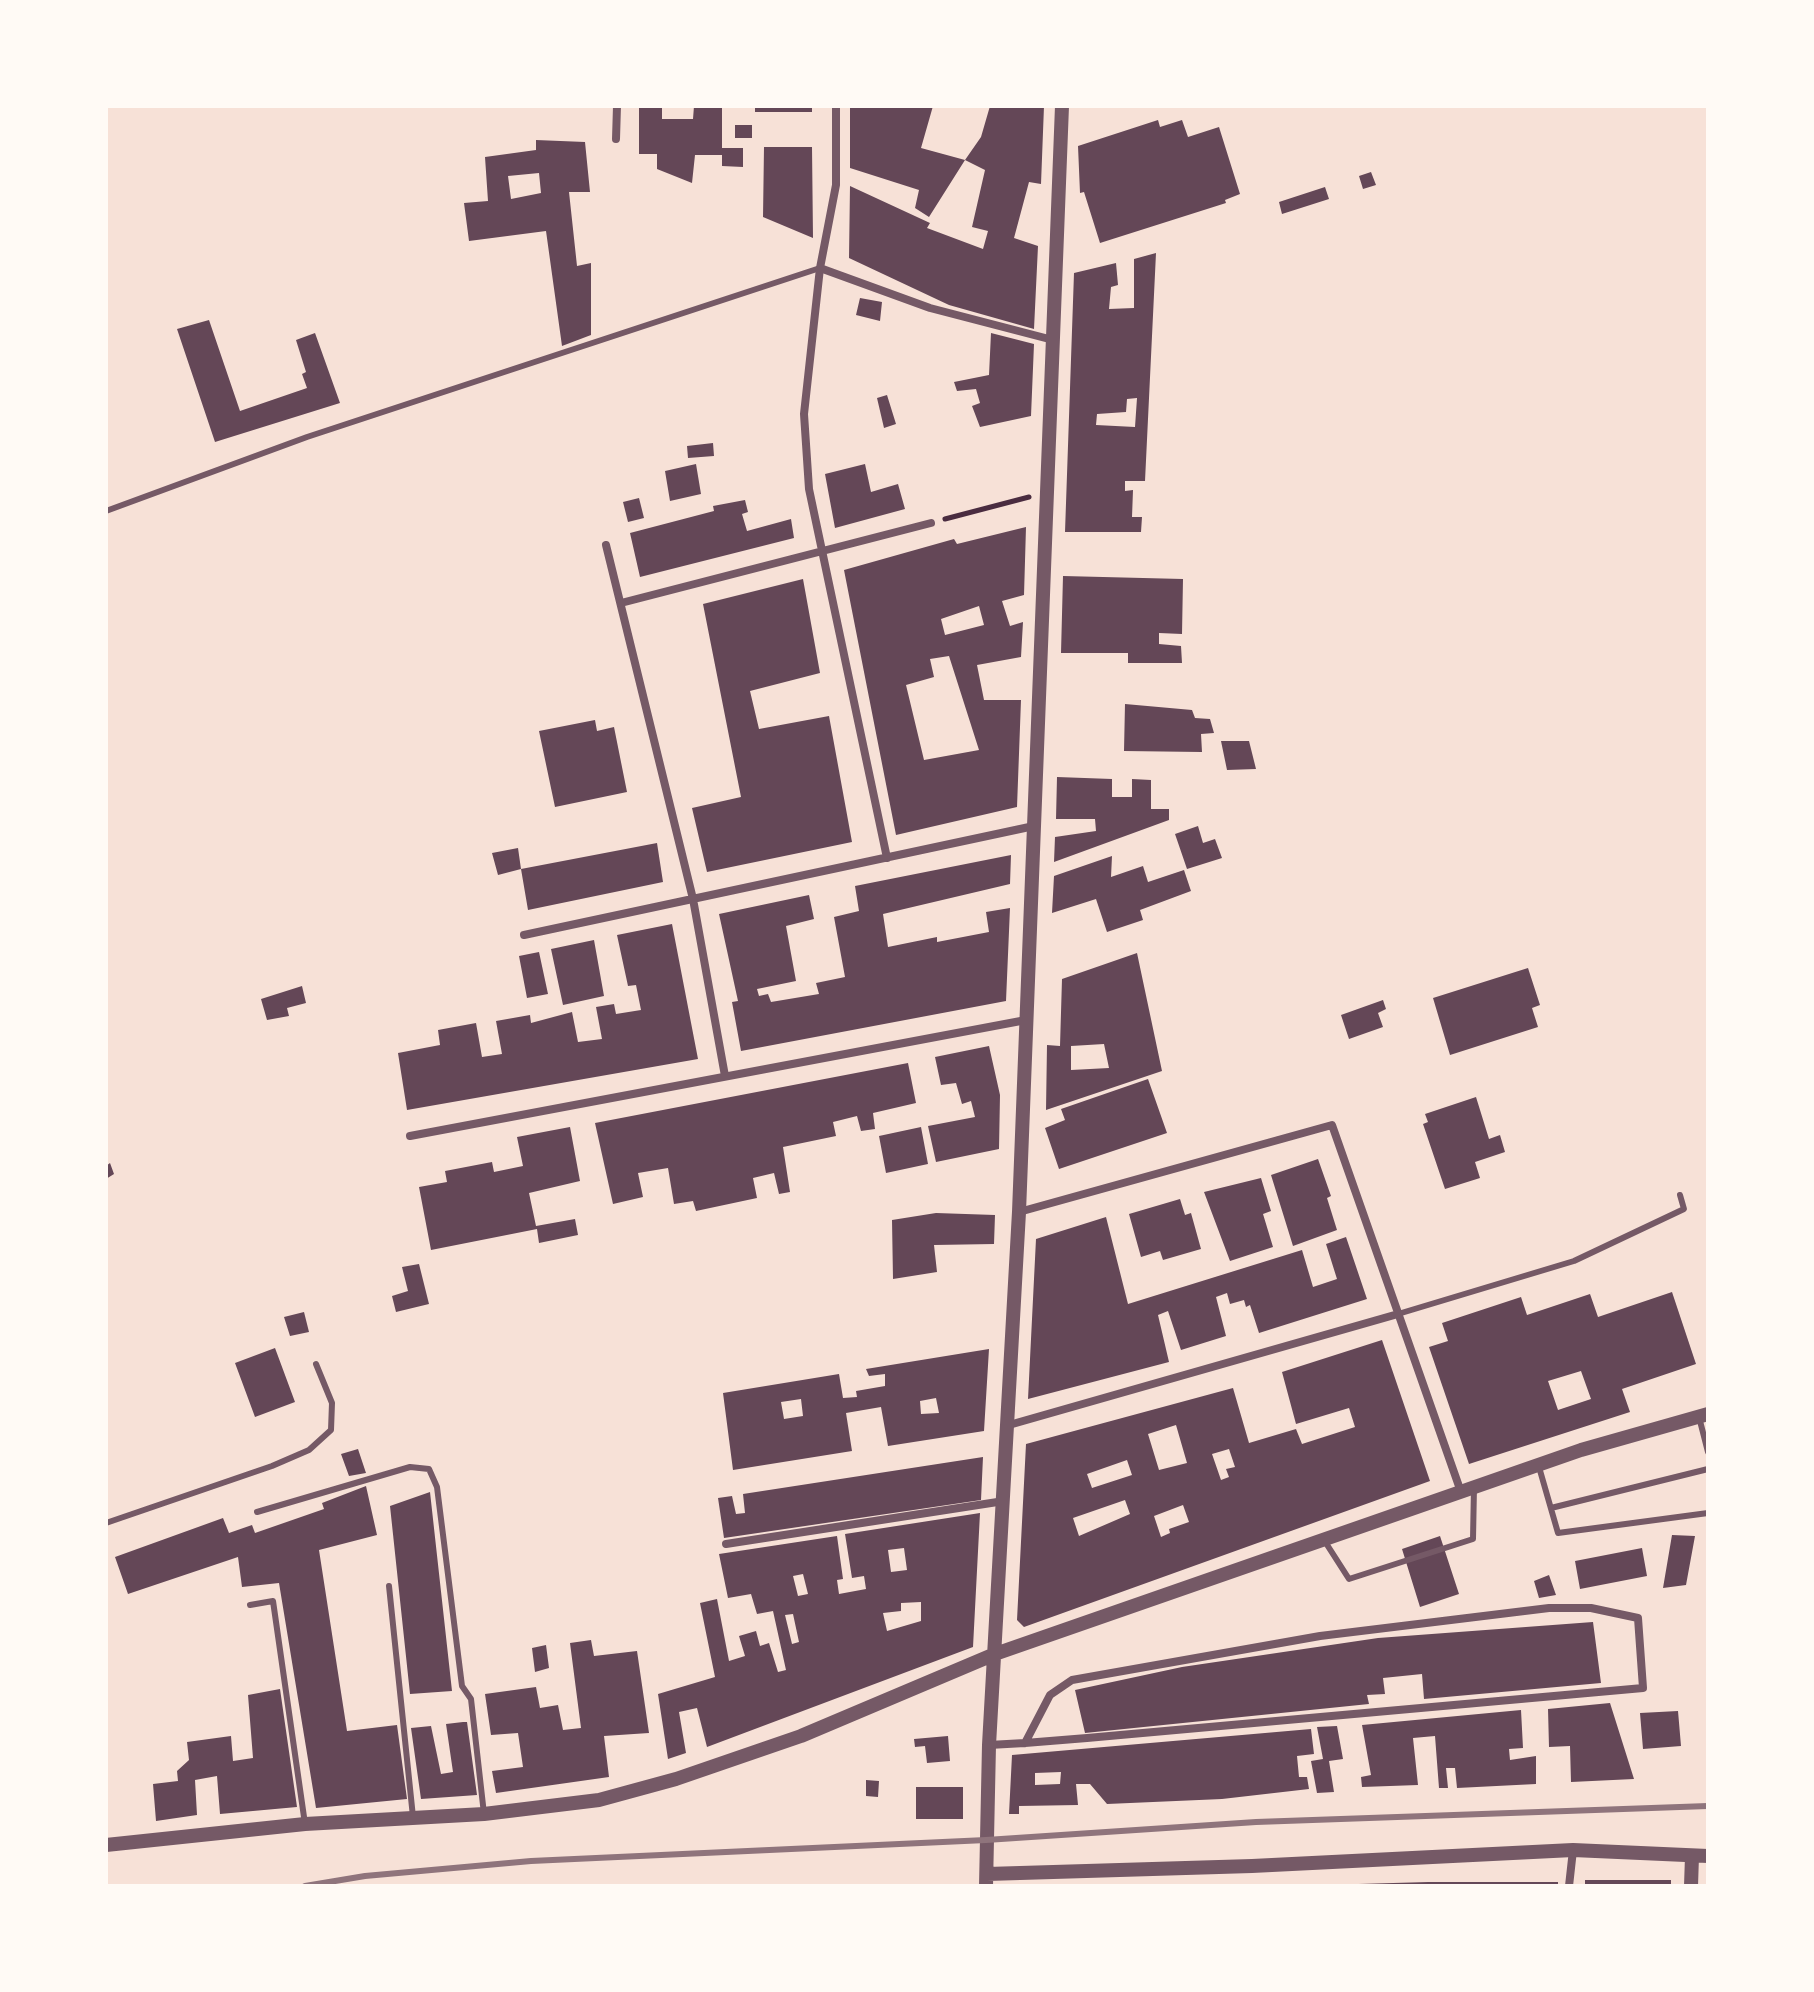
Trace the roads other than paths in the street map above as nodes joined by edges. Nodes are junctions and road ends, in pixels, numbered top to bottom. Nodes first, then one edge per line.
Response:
1 (617, 106) edge
2 (836, 106) edge
3 (1062, 106) edge
4 (616, 139) dead end
5 (820, 268) junction
6 (1054, 340) junction
7 (106, 511) edge
8 (931, 523) road end
9 (606, 545) dead end
10 (819, 552) junction
11 (621, 603) junction
12 (1034, 826) junction
13 (887, 858) junction
14 (693, 899) junction
15 (524, 935) dead end
16 (1026, 1020) junction
17 (725, 1076) junction
18 (410, 1136) dead end
19 (1680, 1195) dead end
20 (1019, 1212) junction
21 (1398, 1314) junction
22 (316, 1364) dead end
23 (1703, 1416) edge
24 (1009, 1425) junction
25 (1708, 1452) edge
26 (1539, 1465) junction
27 (1708, 1469) edge
28 (1467, 1490) junction
29 (1004, 1501) junction
30 (1551, 1508) junction
31 (257, 1512) dead end
32 (1708, 1513) edge
33 (106, 1523) edge
34 (1324, 1540) junction
35 (726, 1544) dead end
36 (389, 1586) dead end
37 (250, 1605) dead end
38 (995, 1654) junction
39 (1025, 1743) junction
40 (989, 1745) junction
41 (484, 1814) junction
42 (413, 1820) junction
43 (305, 1824) junction
44 (106, 1845) edge
45 (1573, 1850) junction
46 (1692, 1856) junction
47 (1708, 1856) edge
48 (986, 1880) edge
49 (1569, 1886) edge
50 (1691, 1886) edge

1 - 4 street
2 - 5 street
3 - 6 street
5 - 6 street
5 - 7 lane
5 - 10 street
6 - 12 street
8 - 10 street
9 - 11 street
10 - 11 street
10 - 13 street
11 - 14 street
12 - 13 street
12 - 16 street
13 - 14 street
14 - 15 street
14 - 17 street
16 - 17 street
16 - 20 street
17 - 18 street
19 - 21 lane
20 - 21 street
20 - 24 street
21 - 24 street
21 - 28 street
22 - 33 lane
23 - 25 lane
23 - 26 street
24 - 29 street
26 - 28 street
26 - 30 lane
27 - 30 lane
28 - 34 street
28 - 34 lane
29 - 35 street
29 - 38 street
30 - 32 lane
31 - 41 lane
34 - 38 street
36 - 42 lane
37 - 43 lane
38 - 40 street
38 - 41 street
39 - 39 street
39 - 40 street
40 - 48 street
41 - 42 street
42 - 43 street
43 - 44 street
45 - 46 street
45 - 48 street
45 - 49 street
46 - 47 street
46 - 50 street

